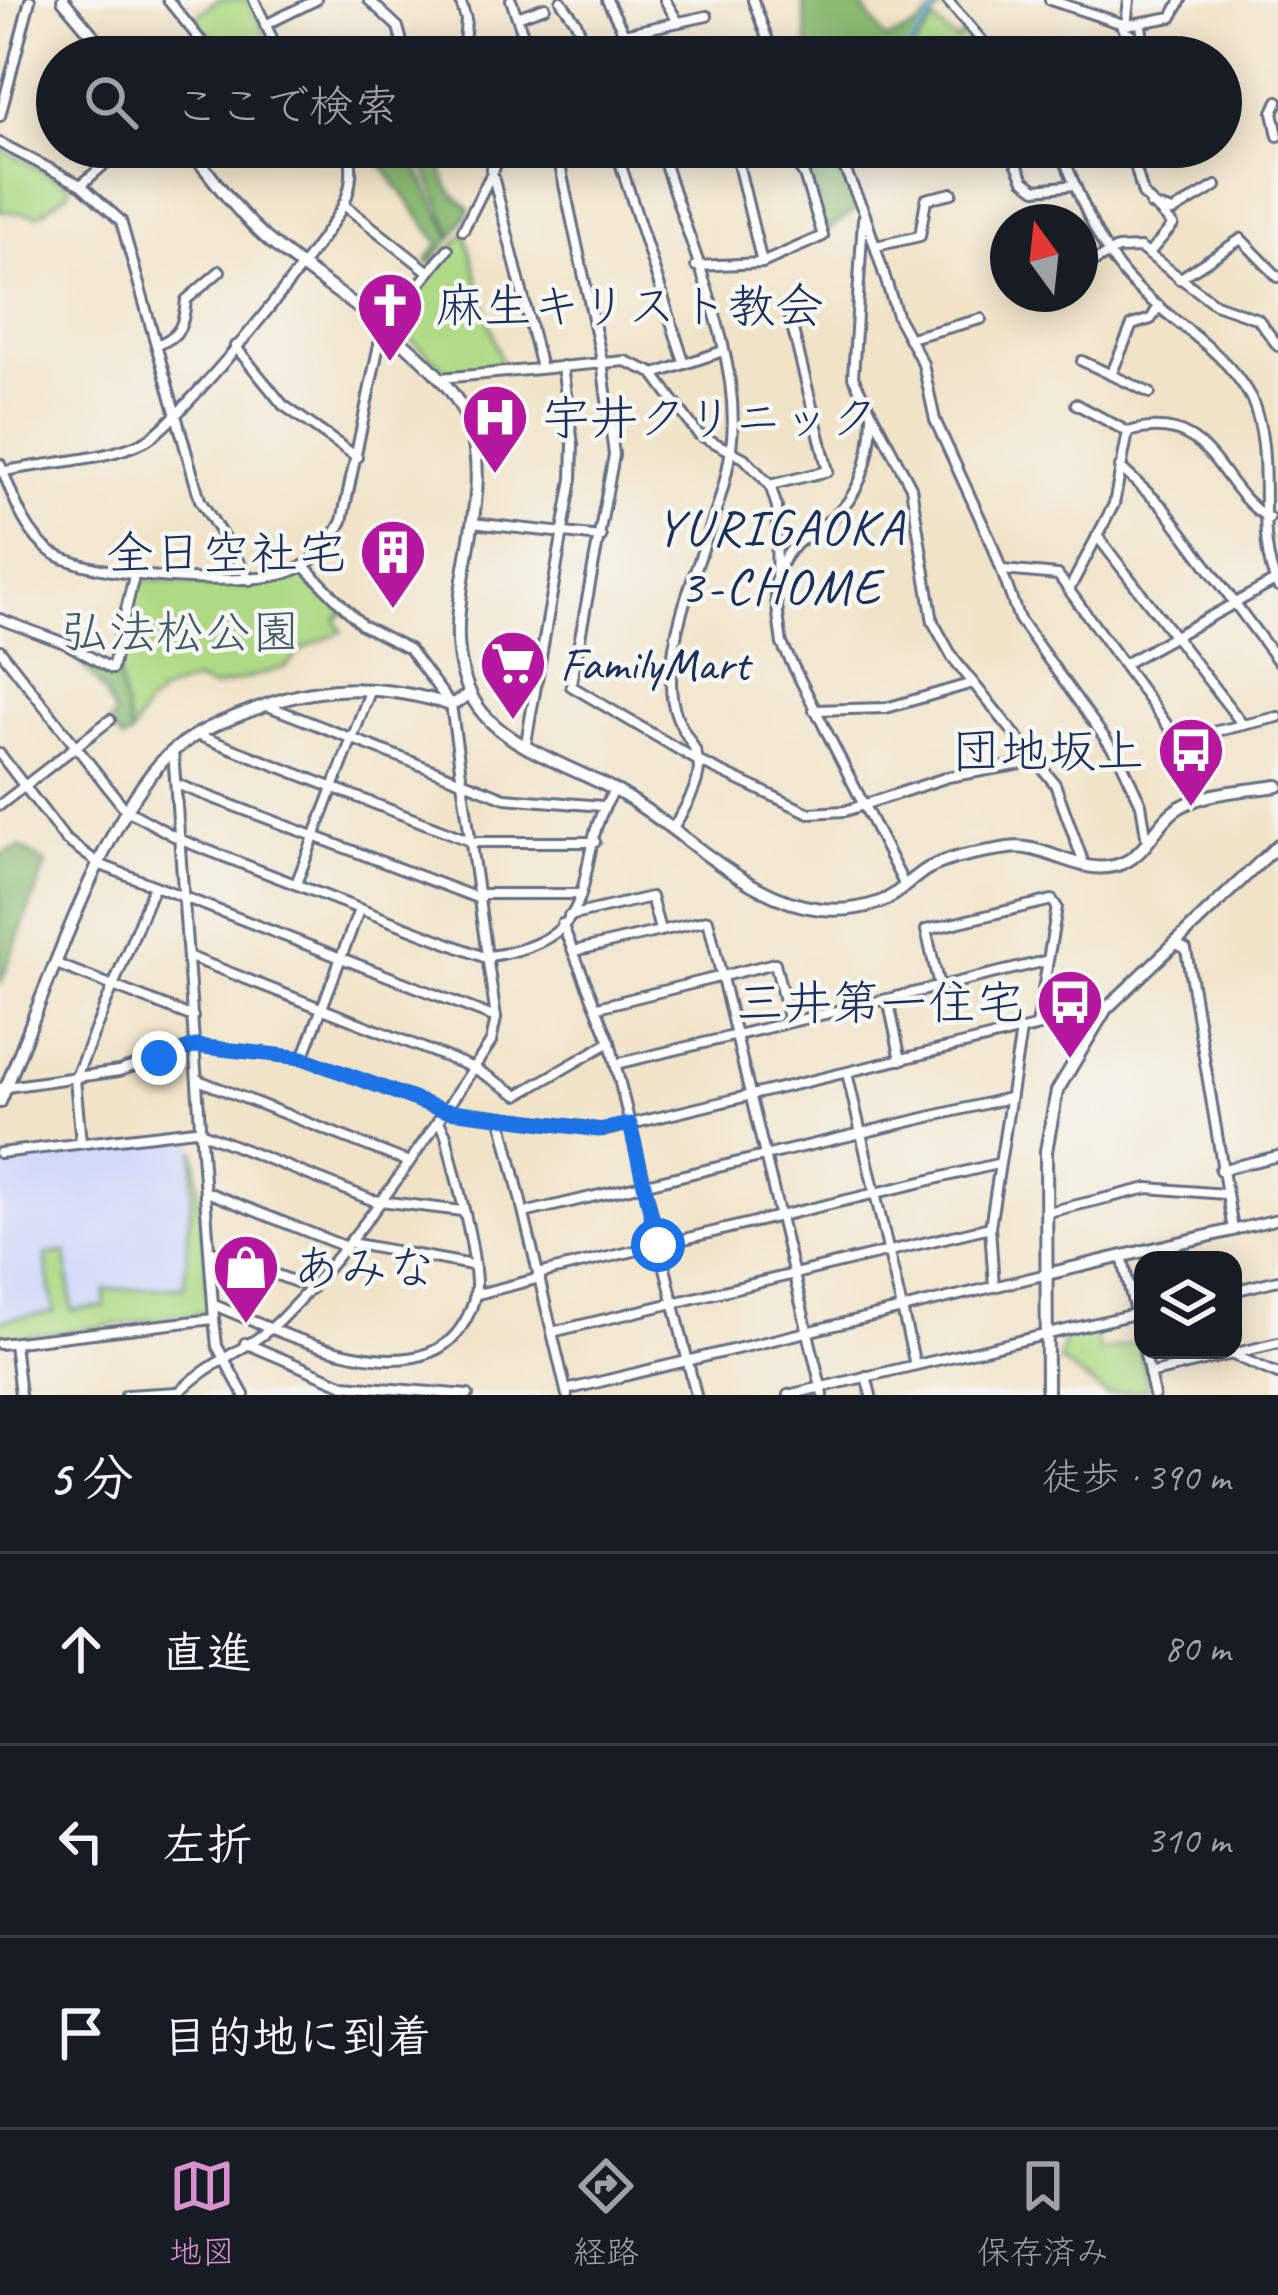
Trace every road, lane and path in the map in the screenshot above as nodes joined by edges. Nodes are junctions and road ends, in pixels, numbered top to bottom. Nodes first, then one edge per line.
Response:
1 (30, 0) edge
2 (62, 0) edge
3 (168, 0) edge
4 (254, 0) edge
5 (316, 0) edge
6 (369, 0) edge
7 (460, 0) edge
8 (511, 0) edge
9 (608, 0) edge
10 (665, 0) edge
11 (753, 0) edge
12 (947, 0) edge
13 (1050, 0) edge
14 (1129, 0) edge
15 (1181, 0) edge
16 (561, 2) edge
17 (1071, 3) edge
18 (545, 7) dead end
19 (707, 16) dead end
20 (517, 17) junction
21 (679, 22) junction
22 (265, 25) junction
23 (1124, 25) junction
24 (1141, 26) junction
25 (628, 33) junction
26 (94, 36) edge
27 (197, 36) edge
28 (270, 36) edge
29 (400, 36) edge
30 (465, 36) edge
31 (524, 36) edge
32 (578, 36) edge
33 (629, 36) edge
34 (766, 36) edge
35 (978, 36) edge
36 (1133, 36) edge
37 (1143, 36) edge
38 (1278, 101) edge
39 (0, 116) edge
40 (1278, 136) edge
41 (0, 143) edge
42 (36, 162) edge
43 (48, 168) edge
44 (100, 168) edge
45 (206, 168) edge
46 (350, 168) edge
47 (491, 168) joint
48 (560, 168) edge
49 (622, 168) edge
50 (666, 168) edge
51 (739, 168) edge
52 (798, 168) edge
53 (844, 168) edge
54 (1017, 168) edge
55 (1068, 168) edge
56 (1134, 168) edge
57 (81, 185) junction
58 (1075, 185) junction
59 (1216, 186) dead end
60 (952, 193) dead end
61 (344, 205) junction
62 (1151, 205) junction
63 (864, 212) junction
64 (463, 230) dead end
65 (876, 246) junction
66 (448, 249) dead end
67 (1150, 252) junction
68 (1109, 254) junction
69 (1098, 260) edge
70 (762, 263) junction
71 (696, 266) junction
72 (302, 267) junction
73 (220, 271) dead end
74 (429, 272) junction
75 (1278, 277) edge
76 (1179, 279) junction
77 (1159, 306) junction
78 (790, 318) dead end
79 (981, 319) dead end
80 (382, 330) junction
81 (910, 338) junction
82 (158, 344) junction
83 (234, 346) junction
84 (1278, 346) edge
85 (724, 351) junction
86 (1082, 361) dead end
87 (602, 362) junction
88 (684, 362) junction
89 (562, 365) junction
90 (541, 368) junction
91 (653, 374) junction
92 (1112, 375) junction
93 (440, 378) junction
94 (1150, 393) dead end
95 (1076, 404) dead end
96 (175, 416) junction
97 (872, 416) junction
98 (1128, 432) junction
99 (731, 451) junction
100 (357, 457) junction
101 (1119, 466) junction
102 (1, 470) edge
103 (770, 485) junction
104 (1269, 518) junction
105 (472, 523) junction
106 (563, 533) junction
107 (1097, 536) junction
108 (601, 537) junction
109 (304, 566) junction
110 (1003, 570) junction
111 (135, 572) junction
112 (777, 576) junction
113 (250, 580) junction
114 (1276, 584) edge
115 (1070, 588) junction
116 (1235, 603) junction
117 (0, 619) edge
118 (1174, 636) junction
119 (0, 650) edge
120 (1278, 661) edge
121 (1126, 663) junction
122 (974, 683) junction
123 (371, 688) junction
124 (470, 694) junction
125 (266, 705) junction
126 (451, 705) junction
127 (814, 710) junction
128 (1278, 717) edge
129 (110, 720) dead end
130 (1243, 725) junction
131 (196, 735) junction
132 (353, 736) junction
133 (1178, 740) junction
134 (526, 743) junction
135 (75, 748) junction
136 (173, 750) junction
137 (0, 754) edge
138 (1039, 760) junction
139 (700, 762) junction
140 (466, 779) junction
141 (176, 784) junction
142 (25, 786) junction
143 (1278, 786) edge
144 (333, 787) junction
145 (615, 790) junction
146 (1205, 799) junction
147 (0, 805) edge
148 (862, 805) junction
149 (602, 806) junction
150 (125, 809) junction
151 (672, 829) junction
152 (314, 836) junction
153 (181, 840) junction
154 (473, 842) junction
155 (595, 842) junction
156 (1147, 843) junction
157 (1278, 845) edge
158 (1084, 864) junction
159 (100, 865) junction
160 (296, 884) junction
161 (154, 886) junction
162 (905, 886) junction
163 (581, 894) junction
164 (480, 897) junction
165 (186, 898) junction
166 (359, 910) junction
167 (565, 920) junction
168 (660, 930) junction
169 (1174, 943) junction
170 (574, 951) junction
171 (190, 957) junction
172 (489, 957) junction
173 (340, 959) junction
174 (1046, 961) junction
175 (58, 964) junction
176 (722, 975) junction
177 (939, 986) junction
178 (114, 987) junction
179 (888, 999) junction
180 (598, 1006) junction
181 (322, 1008) junction
182 (193, 1017) junction
183 (496, 1018) junction
184 (789, 1022) junction
185 (1096, 1022) junction
186 (1037, 1026) junction
187 (1021, 1031) junction
188 (737, 1035) junction
189 (610, 1042) junction
190 (196, 1046) junction
191 (303, 1058) junction
192 (902, 1060) junction
193 (616, 1064) junction
194 (474, 1068) junction
195 (847, 1073) junction
196 (75, 1079) junction
197 (199, 1080) junction
198 (3, 1087) edge
199 (751, 1095) junction
200 (1009, 1098) junction
201 (0, 1102) edge
202 (443, 1110) junction
203 (501, 1118) junction
204 (438, 1120) junction
205 (630, 1124) junction
206 (861, 1133) junction
207 (202, 1134) junction
208 (81, 1143) junction
209 (0, 1154) edge
210 (766, 1156) junction
211 (1278, 1156) edge
212 (406, 1161) junction
213 (998, 1164) junction
214 (1220, 1170) junction
215 (644, 1185) junction
216 (207, 1192) junction
217 (875, 1193) junction
218 (1225, 1194) junction
219 (380, 1201) junction
220 (461, 1211) junction
221 (1048, 1212) junction
222 (524, 1213) junction
223 (780, 1216) junction
224 (1278, 1219) edge
225 (990, 1227) junction
226 (1233, 1230) junction
227 (348, 1245) junction
228 (658, 1245) junction
229 (211, 1250) junction
230 (889, 1251) junction
231 (1122, 1256) junction
232 (472, 1265) junction
233 (794, 1274) junction
234 (1047, 1274) junction
235 (539, 1276) junction
236 (1278, 1280) edge
237 (994, 1287) junction
238 (312, 1288) junction
239 (1242, 1289) edge
240 (474, 1294) junction
241 (1134, 1296) edge
242 (673, 1303) junction
243 (214, 1305) junction
244 (902, 1308) junction
245 (1134, 1314) edge
246 (214, 1319) junction
247 (271, 1328) junction
248 (808, 1331) junction
249 (552, 1332) junction
250 (1047, 1335) junction
251 (14, 1343) junction
252 (245, 1343) junction
253 (1278, 1343) edge
254 (0, 1345) edge
255 (1242, 1352) edge
256 (224, 1355) junction
257 (1242, 1358) edge
258 (1146, 1359) edge
259 (1212, 1359) edge
260 (688, 1360) junction
261 (915, 1365) junction
262 (1150, 1374) junction
263 (1278, 1374) edge
264 (866, 1376) junction
265 (822, 1391) edge
266 (566, 1392) edge
267 (178, 1394) edge
268 (1045, 1394) edge
269 (20, 1395) edge
270 (126, 1395) edge
271 (244, 1395) edge
272 (469, 1395) edge
273 (696, 1395) edge
274 (788, 1395) edge
275 (871, 1395) edge
276 (1154, 1395) edge

1 - 39 street
2 - 26 street
3 - 27 street
4 - 22 street
5 - 22 street
6 - 29 street
7 - 30 street
8 - 20 street
9 - 25 street
10 - 21 street
11 - 34 street
12 - 35 street
13 - 17 street
14 - 23 street
15 - 24 street
16 - 32 street
17 - 23 street
18 - 20 street
19 - 21 street
20 - 31 street
21 - 25 street
22 - 28 street
23 - 24 street
23 - 36 street
24 - 37 street
25 - 33 street
38 - 40 street
41 - 42 street
43 - 57 street
44 - 57 street
45 - 72 street
46 - 61 street
47 - 64 street
47 - 90 street
48 - 87 street
49 - 88 street
50 - 71 street
51 - 70 street
52 - 70 street
53 - 63 street
54 - 58 street
55 - 58 street
56 - 62 street
57 - 82 street
58 - 68 street
59 - 62 street
60 - 65 street
61 - 72 street
61 - 74 street
62 - 67 street
63 - 65 street
63 - 97 street
65 - 81 street
66 - 74 street
67 - 68 street
67 - 76 street
68 - 69 street
68 - 77 street
70 - 71 street
71 - 85 street
72 - 80 street
72 - 83 street
73 - 82 street
74 - 80 street
75 - 76 street
76 - 84 street
77 - 92 street
77 - 104 street
78 - 103 street
79 - 81 street
80 - 93 street
80 - 100 street
81 - 110 street
82 - 96 street
83 - 96 street
83 - 100 street
85 - 88 street
85 - 99 street
86 - 92 street
87 - 89 street
87 - 91 street
87 - 108 street
88 - 91 street
89 - 90 street
89 - 106 street
90 - 93 street
91 - 99 street
92 - 94 street
93 - 105 street
95 - 98 street
96 - 102 street
96 - 113 street
97 - 112 street
97 - 122 street
98 - 101 street
98 - 104 street
99 - 103 street
99 - 139 street
100 - 109 street
101 - 107 street
101 - 116 street
102 - 111 street
103 - 112 street
104 - 114 street
105 - 106 street
105 - 124 street
106 - 108 street
106 - 134 street
107 - 115 street
107 - 118 street
108 - 139 street
109 - 113 street
109 - 126 street
110 - 115 street
110 - 156 street
111 - 113 street
111 - 117 street
112 - 127 street
114 - 116 street
115 - 121 street
116 - 118 street
116 - 120 street
118 - 121 street
118 - 130 street
119 - 135 street
121 - 133 street
122 - 127 street
122 - 138 street
123 - 125 street
123 - 126 street
123 - 132 street
124 - 126 street
124 - 134 street
125 - 131 street
125 - 132 street
126 - 140 street
127 - 148 street
128 - 130 street
129 - 135 street
130 - 133 street
131 - 136 street
131 - 144 street
132 - 140 street
132 - 144 street
133 - 146 street
134 - 145 street
135 - 142 street
135 - 150 street
136 - 141 street
136 - 150 street
137 - 142 street
138 - 148 street
138 - 158 street
139 - 148 street
139 - 151 street
140 - 149 street
140 - 154 street
141 - 152 street
141 - 153 street
142 - 147 street
142 - 159 street
143 - 146 street
144 - 152 street
144 - 154 street
145 - 149 street
145 - 151 street
146 - 156 street
148 - 162 street
149 - 155 street
150 - 153 street
150 - 159 street
151 - 162 street
152 - 160 street
152 - 164 street
153 - 160 street
153 - 165 street
154 - 155 street
154 - 164 street
155 - 163 street
156 - 158 street
157 - 169 street
158 - 162 street
159 - 161 street
159 - 175 street
160 - 166 street
161 - 165 street
161 - 178 street
163 - 164 street
163 - 167 street
164 - 172 street
165 - 171 street
165 - 173 street
166 - 172 street
166 - 173 street
167 - 168 street
167 - 170 street
167 - 172 street
168 - 170 street
168 - 176 street
169 - 185 street
169 - 214 street
170 - 180 street
171 - 181 street
171 - 182 street
172 - 183 street
173 - 181 street
173 - 183 street
174 - 177 street
174 - 177 street
174 - 186 street
175 - 178 street
175 - 198 street
176 - 180 street
176 - 184 street
176 - 188 street
177 - 179 street
178 - 182 street
178 - 196 street
179 - 184 street
179 - 192 street
180 - 189 street
181 - 191 street
181 - 194 street
182 - 190 street
183 - 194 street
184 - 188 street
185 - 186 street
185 - 221 street
186 - 187 street
187 - 192 street
187 - 200 street
188 - 193 street
188 - 199 street
189 - 193 street
189 - 194 street
190 - 191 street
190 - 196 street
190 - 197 street
191 - 202 street
192 - 195 street
193 - 205 street
194 - 202 street
195 - 199 street
195 - 206 street
196 - 198 street
196 - 208 street
197 - 207 street
197 - 212 street
198 - 201 street
199 - 205 street
199 - 210 street
200 - 206 street
200 - 213 street
202 - 203 street
202 - 204 street
203 - 205 street
203 - 222 street
204 - 212 street
204 - 220 street
205 - 215 street
206 - 210 street
206 - 217 street
207 - 208 street
207 - 216 street
207 - 219 street
208 - 209 street
210 - 215 street
210 - 223 street
211 - 214 street
212 - 219 street
213 - 217 street
213 - 225 street
214 - 218 street
215 - 222 street
215 - 228 street
216 - 227 street
216 - 229 street
217 - 223 street
217 - 230 street
218 - 221 street
218 - 226 street
219 - 220 street
219 - 227 street
220 - 232 street
221 - 234 street
222 - 235 street
223 - 228 street
223 - 233 street
224 - 226 street
225 - 230 street
225 - 237 street
226 - 231 street
227 - 232 street
227 - 238 street
228 - 235 street
228 - 242 street
229 - 238 street
229 - 243 street
230 - 233 street
230 - 244 street
231 - 234 street
231 - 241 street
232 - 240 street
233 - 242 street
233 - 248 street
234 - 237 street
234 - 250 street
235 - 240 street
235 - 249 street
236 - 239 street
237 - 244 street
238 - 247 street
240 - 247 street
242 - 249 street
242 - 260 street
243 - 246 street
243 - 247 street
244 - 248 street
244 - 261 street
245 - 250 street
246 - 251 street
246 - 256 street
247 - 252 street
248 - 260 street
248 - 265 street
249 - 266 street
250 - 261 street
250 - 268 street
251 - 254 street
251 - 269 street
252 - 256 street
252 - 272 street
253 - 255 street
256 - 267 street
256 - 271 street
257 - 263 street
258 - 262 street
259 - 262 street
260 - 266 street
260 - 273 street
261 - 264 street
262 - 276 street
264 - 265 street
264 - 275 street
265 - 274 street
267 - 270 street

